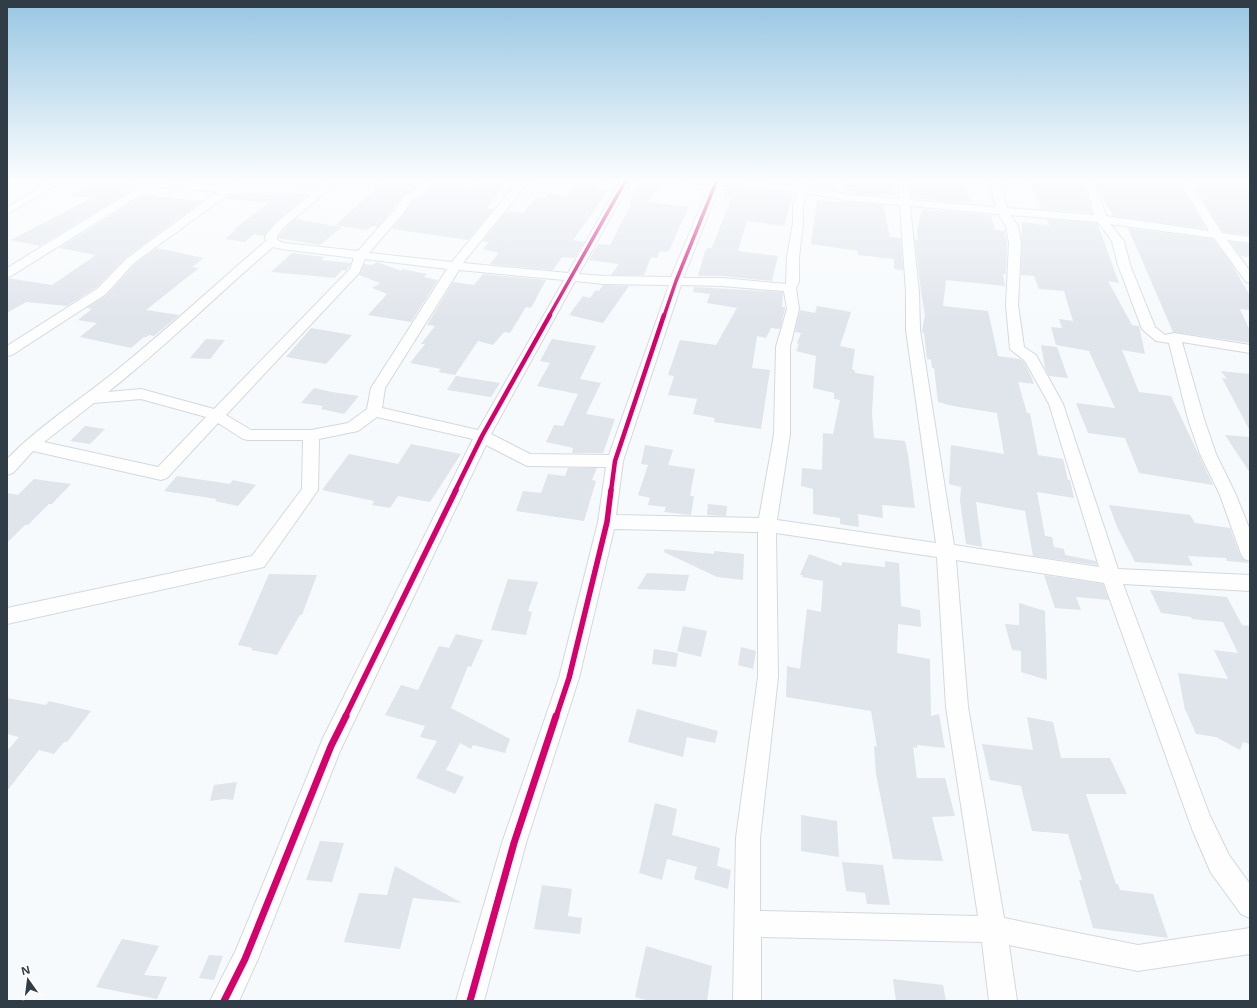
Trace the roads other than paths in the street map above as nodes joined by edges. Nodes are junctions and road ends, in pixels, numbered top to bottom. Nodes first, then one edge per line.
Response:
1 (81, 227) edge
2 (177, 227) edge
3 (278, 227) edge
4 (385, 227) edge
5 (487, 227) edge
6 (599, 227) edge
7 (698, 227) edge
8 (797, 227) edge
9 (906, 227) edge
10 (1012, 227) edge
11 (1107, 227) edge
12 (1156, 227) edge
13 (1213, 227) edge
14 (1218, 236) junction
15 (1250, 240) edge
16 (272, 242) junction
17 (361, 255) junction
18 (455, 266) junction
19 (7, 273) edge
20 (571, 277) junction
21 (1250, 279) edge
22 (676, 281) junction
23 (790, 288) junction
24 (1174, 337) junction
25 (1250, 349) edge
26 (7, 352) edge
27 (91, 398) junction
28 (374, 411) junction
29 (216, 415) junction
30 (311, 435) junction
31 (482, 436) junction
32 (30, 445) junction
33 (615, 461) junction
34 (7, 469) edge
35 (607, 522) junction
36 (767, 525) junction
37 (946, 552) junction
38 (1250, 554) edge
39 (1112, 576) junction
40 (1250, 583) edge
41 (7, 616) edge
42 (1250, 904) edge
43 (747, 924) junction
44 (993, 929) junction
45 (1250, 941) edge
46 (224, 1001) edge
47 (470, 1001) edge
48 (747, 1001) edge
49 (1003, 1001) edge

1 - 19 street
2 - 26 street
3 - 16 street
4 - 17 street
5 - 18 street
6 - 20 street
7 - 22 street
8 - 23 street
9 - 37 street
10 - 39 street
11 - 24 street
12 - 14 street
13 - 14 street
14 - 15 street
14 - 21 street
16 - 17 street
16 - 27 street
17 - 18 street
17 - 29 street
18 - 20 street
18 - 28 street
20 - 22 street
20 - 31 street
22 - 23 street
22 - 33 street
23 - 36 street
24 - 25 street
24 - 38 street
27 - 29 street
27 - 32 street
28 - 30 street
28 - 31 street
29 - 30 street
29 - 32 street
30 - 41 street
31 - 33 street
31 - 46 street
32 - 34 street
33 - 35 street
35 - 36 street
35 - 47 street
36 - 37 street
36 - 43 street
37 - 39 street
37 - 44 street
39 - 40 street
39 - 42 street
43 - 44 street
43 - 48 street
44 - 45 street
44 - 49 street

